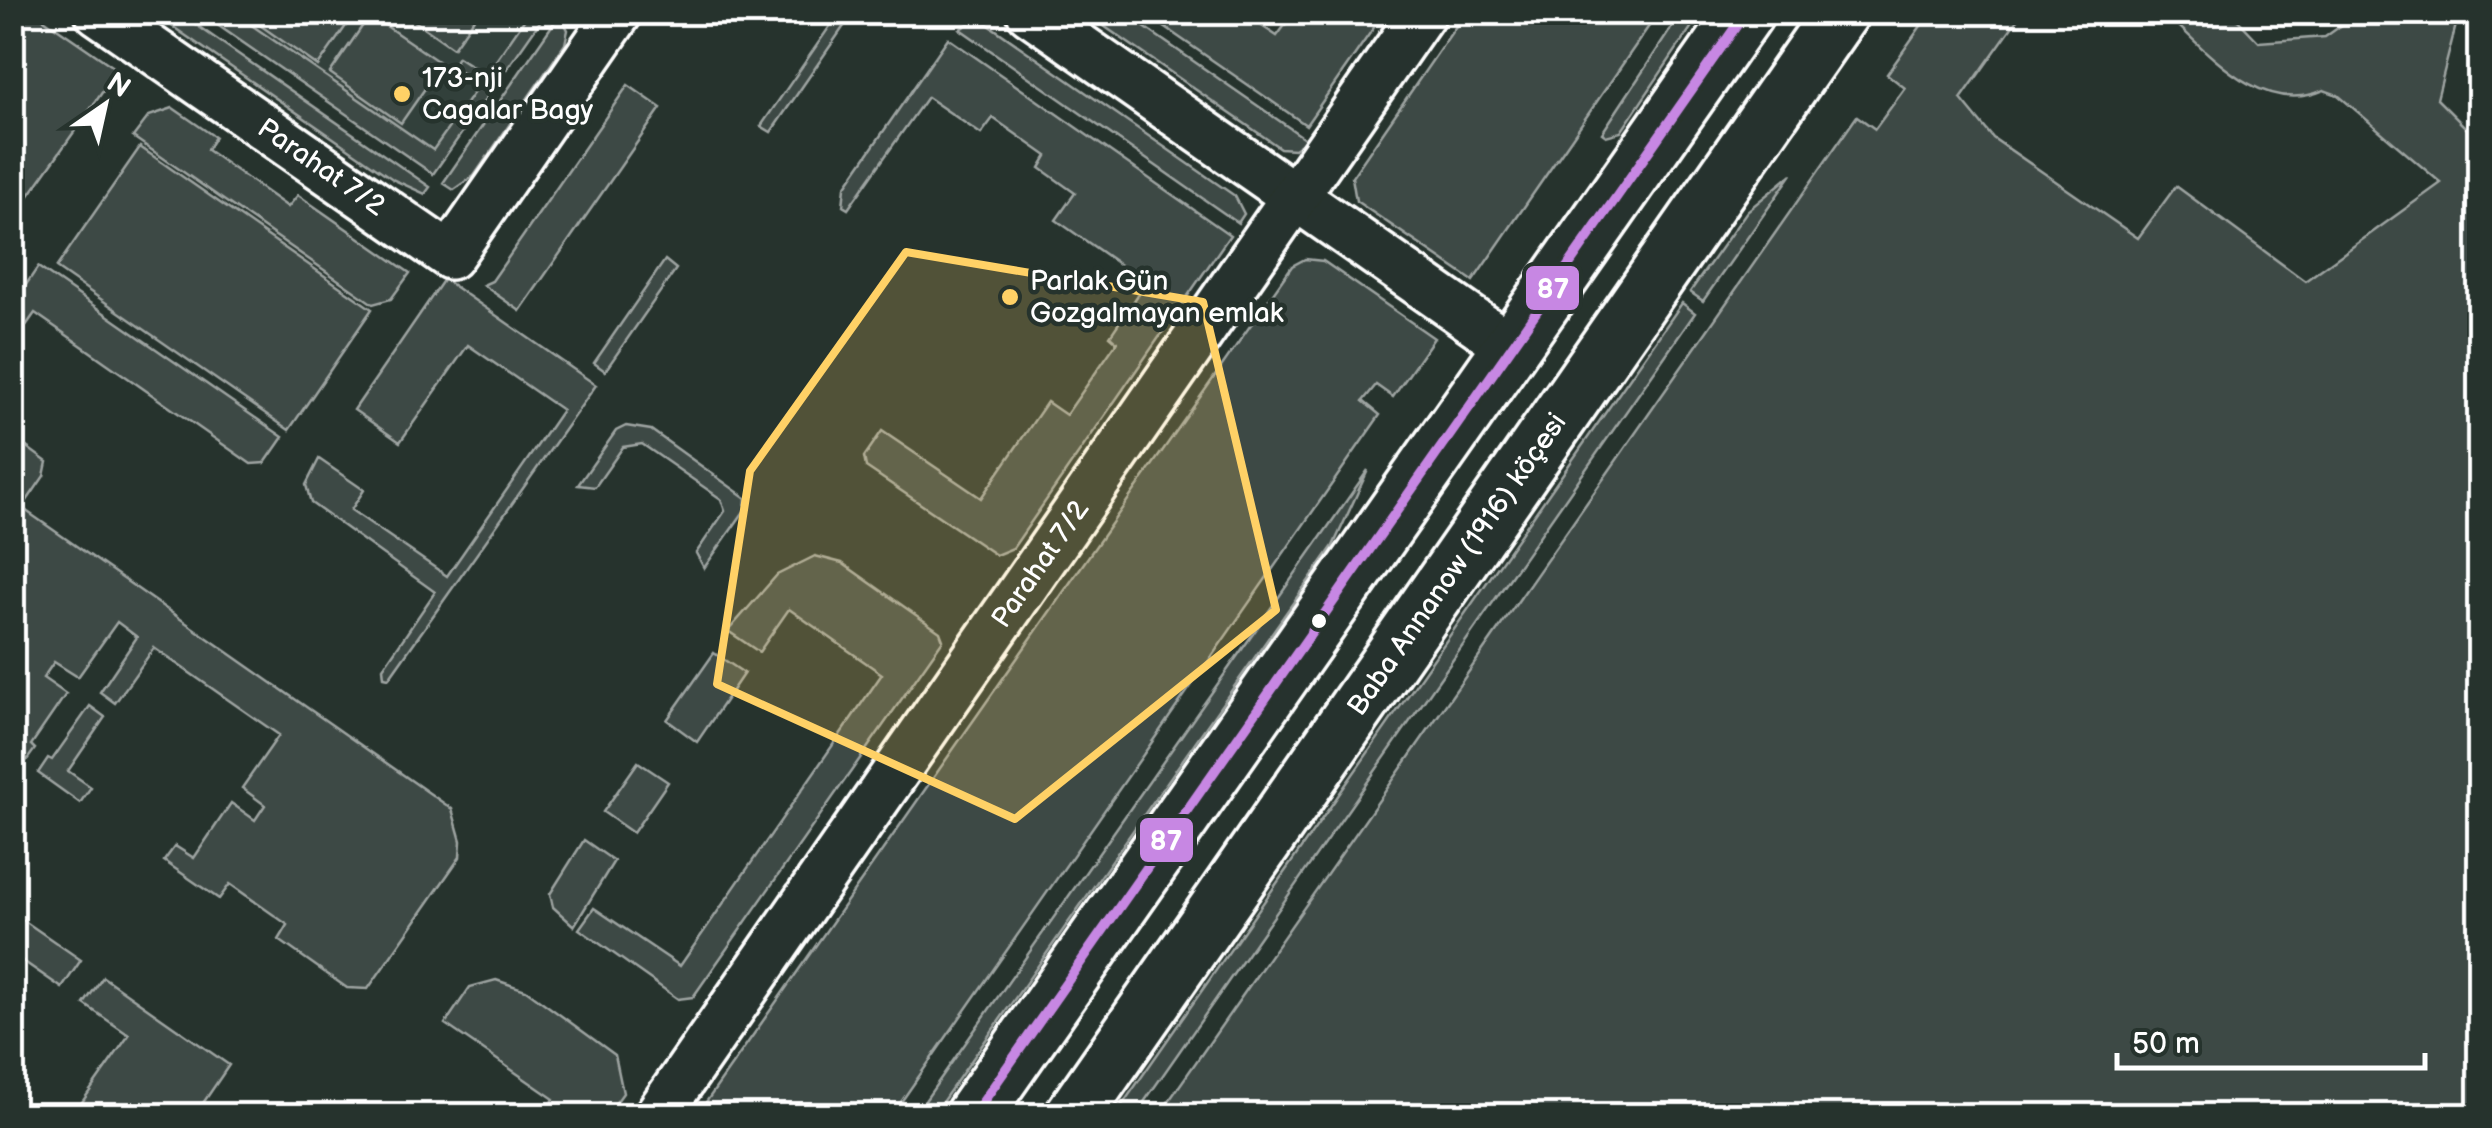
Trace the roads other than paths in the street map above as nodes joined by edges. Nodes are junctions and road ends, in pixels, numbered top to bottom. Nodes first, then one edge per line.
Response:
1 (98, 12) edge
2 (619, 12) edge
3 (1030, 12) edge
4 (1424, 12) edge
5 (1746, 12) edge
6 (1841, 12) edge
7 (1295, 197) junction
8 (1511, 347) junction
9 (657, 1116) edge
10 (973, 1116) edge
11 (1073, 1116) edge

1 - 2 street, Parahat 7/2
3 - 7 street
4 - 7 street, Parahat 7/2
5 - 8 main road
6 - 11 main road, Baba Annanow (1916) köçesi
7 - 8 street
7 - 9 street, Parahat 7/2
8 - 10 main road

